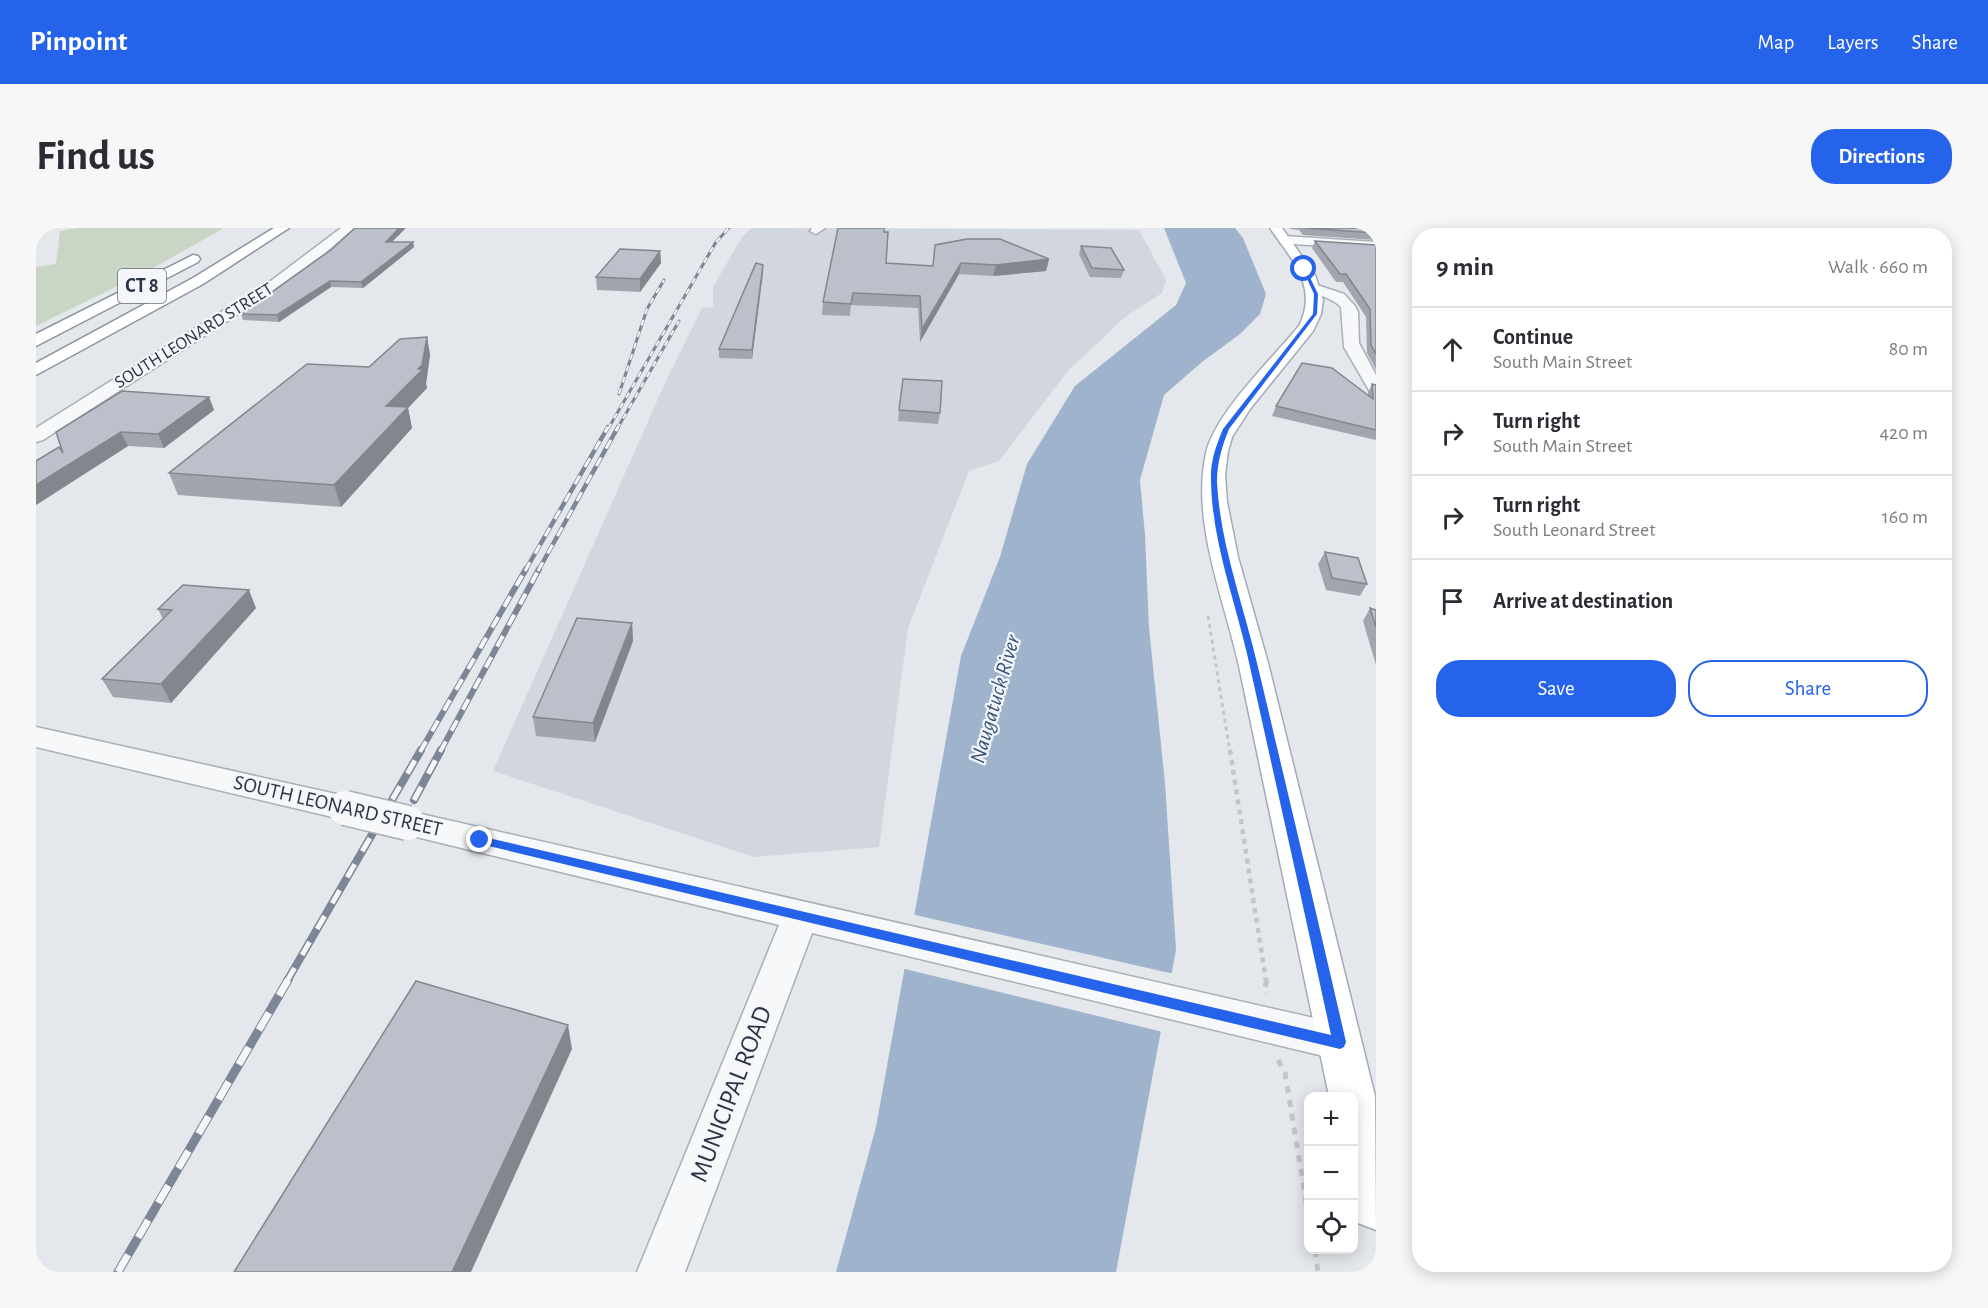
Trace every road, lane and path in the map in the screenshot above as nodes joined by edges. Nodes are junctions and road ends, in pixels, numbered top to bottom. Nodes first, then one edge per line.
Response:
1 (283, 228) edge
2 (348, 228) edge
3 (1280, 234) edge
4 (1376, 246) edge
5 (202, 254) dead end
6 (1314, 288) junction
7 (36, 340) edge
8 (36, 370) edge
9 (1376, 388) edge
10 (36, 436) edge
11 (36, 737) edge
12 (800, 916) junction
13 (1340, 1042) junction
14 (1277, 1061) dead end
15 (1351, 1092) edge
16 (1358, 1126) edge
17 (1306, 1200) edge
18 (1376, 1205) edge
19 (1316, 1254) edge
20 (661, 1272) edge
21 (1318, 1272) edge

1 - 8 main road, CT 8
2 - 10 street, SOUTH LEONARD STREET
3 - 4 street
3 - 6 main road
5 - 7 main road, CT 8
6 - 9 street
6 - 13 main road
11 - 12 street, SOUTH LEONARD STREET, bridge
12 - 13 street, SOUTH LEONARD STREET
12 - 20 street, MUNICIPAL ROAD
13 - 15 main road
14 - 17 path
16 - 18 main road
19 - 21 path

